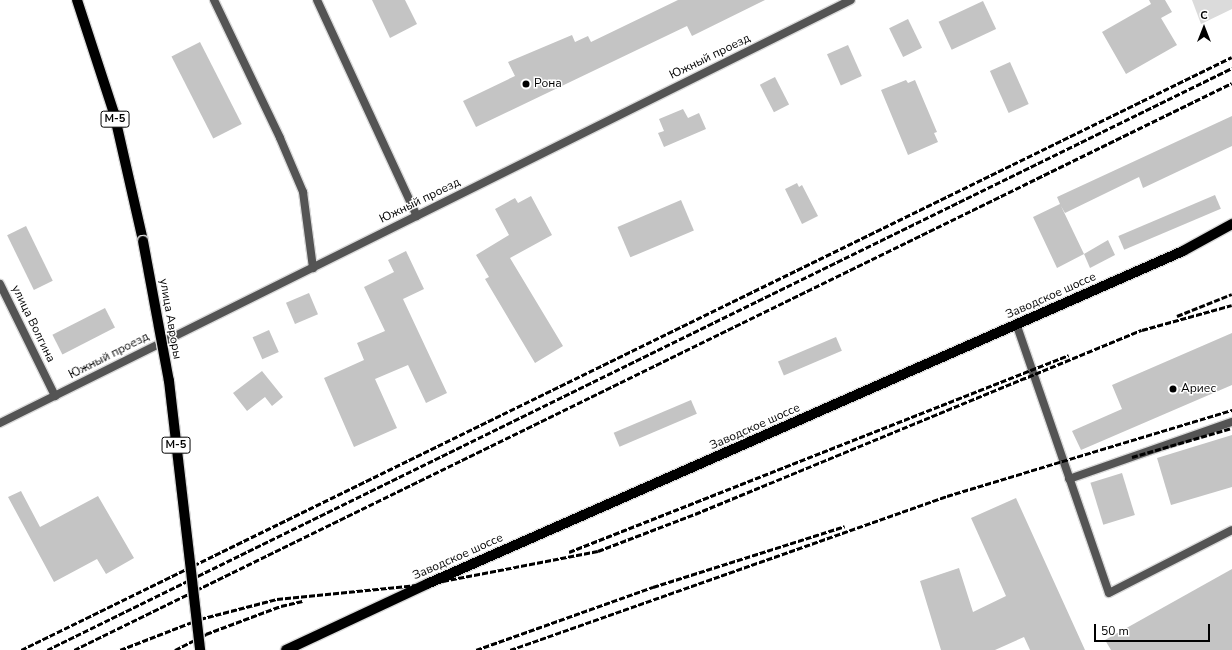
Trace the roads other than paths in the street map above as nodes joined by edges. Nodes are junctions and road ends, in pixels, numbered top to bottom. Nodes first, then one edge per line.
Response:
1 (77, 0) edge
2 (214, 0) edge
3 (317, 0) edge
4 (851, 0) edge
5 (417, 216) junction
6 (1232, 224) edge
7 (313, 268) junction
8 (0, 284) edge
9 (1017, 326) junction
10 (55, 396) junction
11 (1232, 422) edge
12 (0, 423) edge
13 (1069, 479) junction
14 (1232, 530) edge
15 (200, 650) edge
16 (286, 650) edge

1 - 15 main road, улица Авроры / М-5, bridge
2 - 7 street
3 - 5 street
4 - 5 street, Южный проезд
5 - 7 street, Южный проезд
6 - 9 main road, Заводское шоссе
7 - 10 street, Южный проезд
8 - 10 street, улица Волгина
9 - 13 street
9 - 16 main road, Заводское шоссе
10 - 12 street, Южный проезд
11 - 13 street
13 - 14 street

